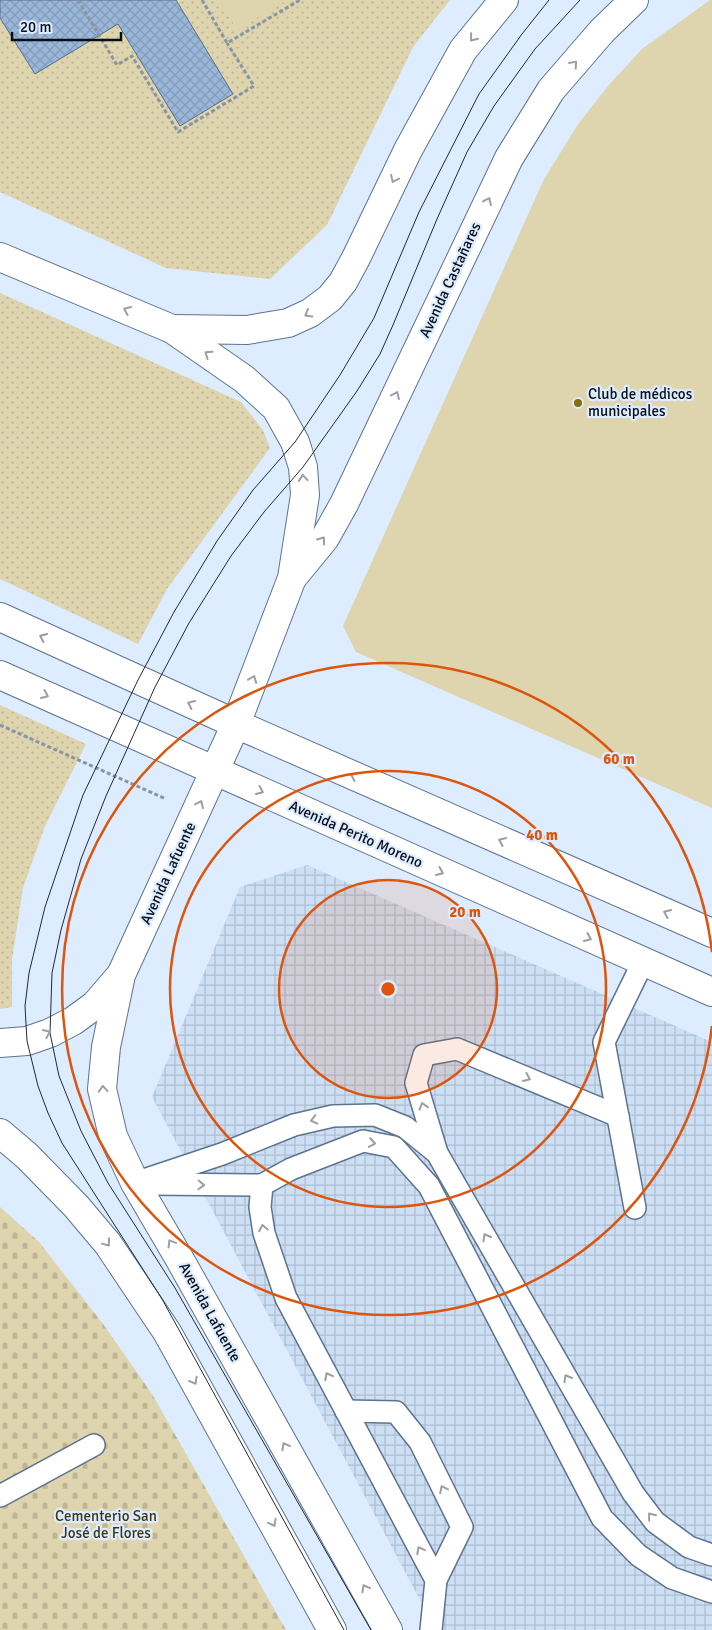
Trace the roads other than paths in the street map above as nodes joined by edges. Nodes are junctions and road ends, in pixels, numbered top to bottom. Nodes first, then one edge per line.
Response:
1 (504, 0) edge
2 (634, 0) edge
3 (0, 257) edge
4 (172, 329) junction
5 (292, 578) junction
6 (0, 617) edge
7 (0, 675) edge
8 (236, 724) junction
9 (215, 771) junction
10 (712, 933) edge
11 (643, 962) junction
12 (121, 975) junction
13 (712, 992) edge
14 (0, 1043) edge
15 (618, 1116) junction
16 (0, 1132) edge
17 (437, 1152) junction
18 (134, 1183) junction
19 (262, 1185) junction
20 (635, 1208) dead end
21 (346, 1411) junction
22 (94, 1445) dead end
23 (0, 1496) edge
24 (712, 1554) edge
25 (436, 1580) junction
26 (712, 1592) edge
27 (332, 1630) edge
28 (388, 1630) edge
29 (431, 1630) edge

1 -> 4 main road
5 -> 2 main road, Avenida Castañares
4 -> 3 main road
5 -> 4 main road
8 -> 5 main road, Avenida Lafuente
8 -> 6 main road
7 -> 9 main road, Avenida Perito Moreno
8 - 9 main road, Avenida Lafuente
10 -> 8 main road
9 -> 11 main road, Avenida Perito Moreno
12 -> 9 main road, Avenida Lafuente
11 - 13 main road, Avenida Perito Moreno
11 - 15 lane
14 -> 12 main road, Avenida Lafuente
18 -> 12 main road, Avenida Lafuente
17 -> 15 lane
15 - 20 lane
16 -> 27 main road
17 -> 18 lane
24 -> 17 lane
18 -> 19 lane
28 -> 18 main road, Avenida Lafuente
21 -> 19 lane
19 -> 26 lane
25 -> 21 lane
25 -> 21 lane
22 - 23 lane
25 - 29 lane

